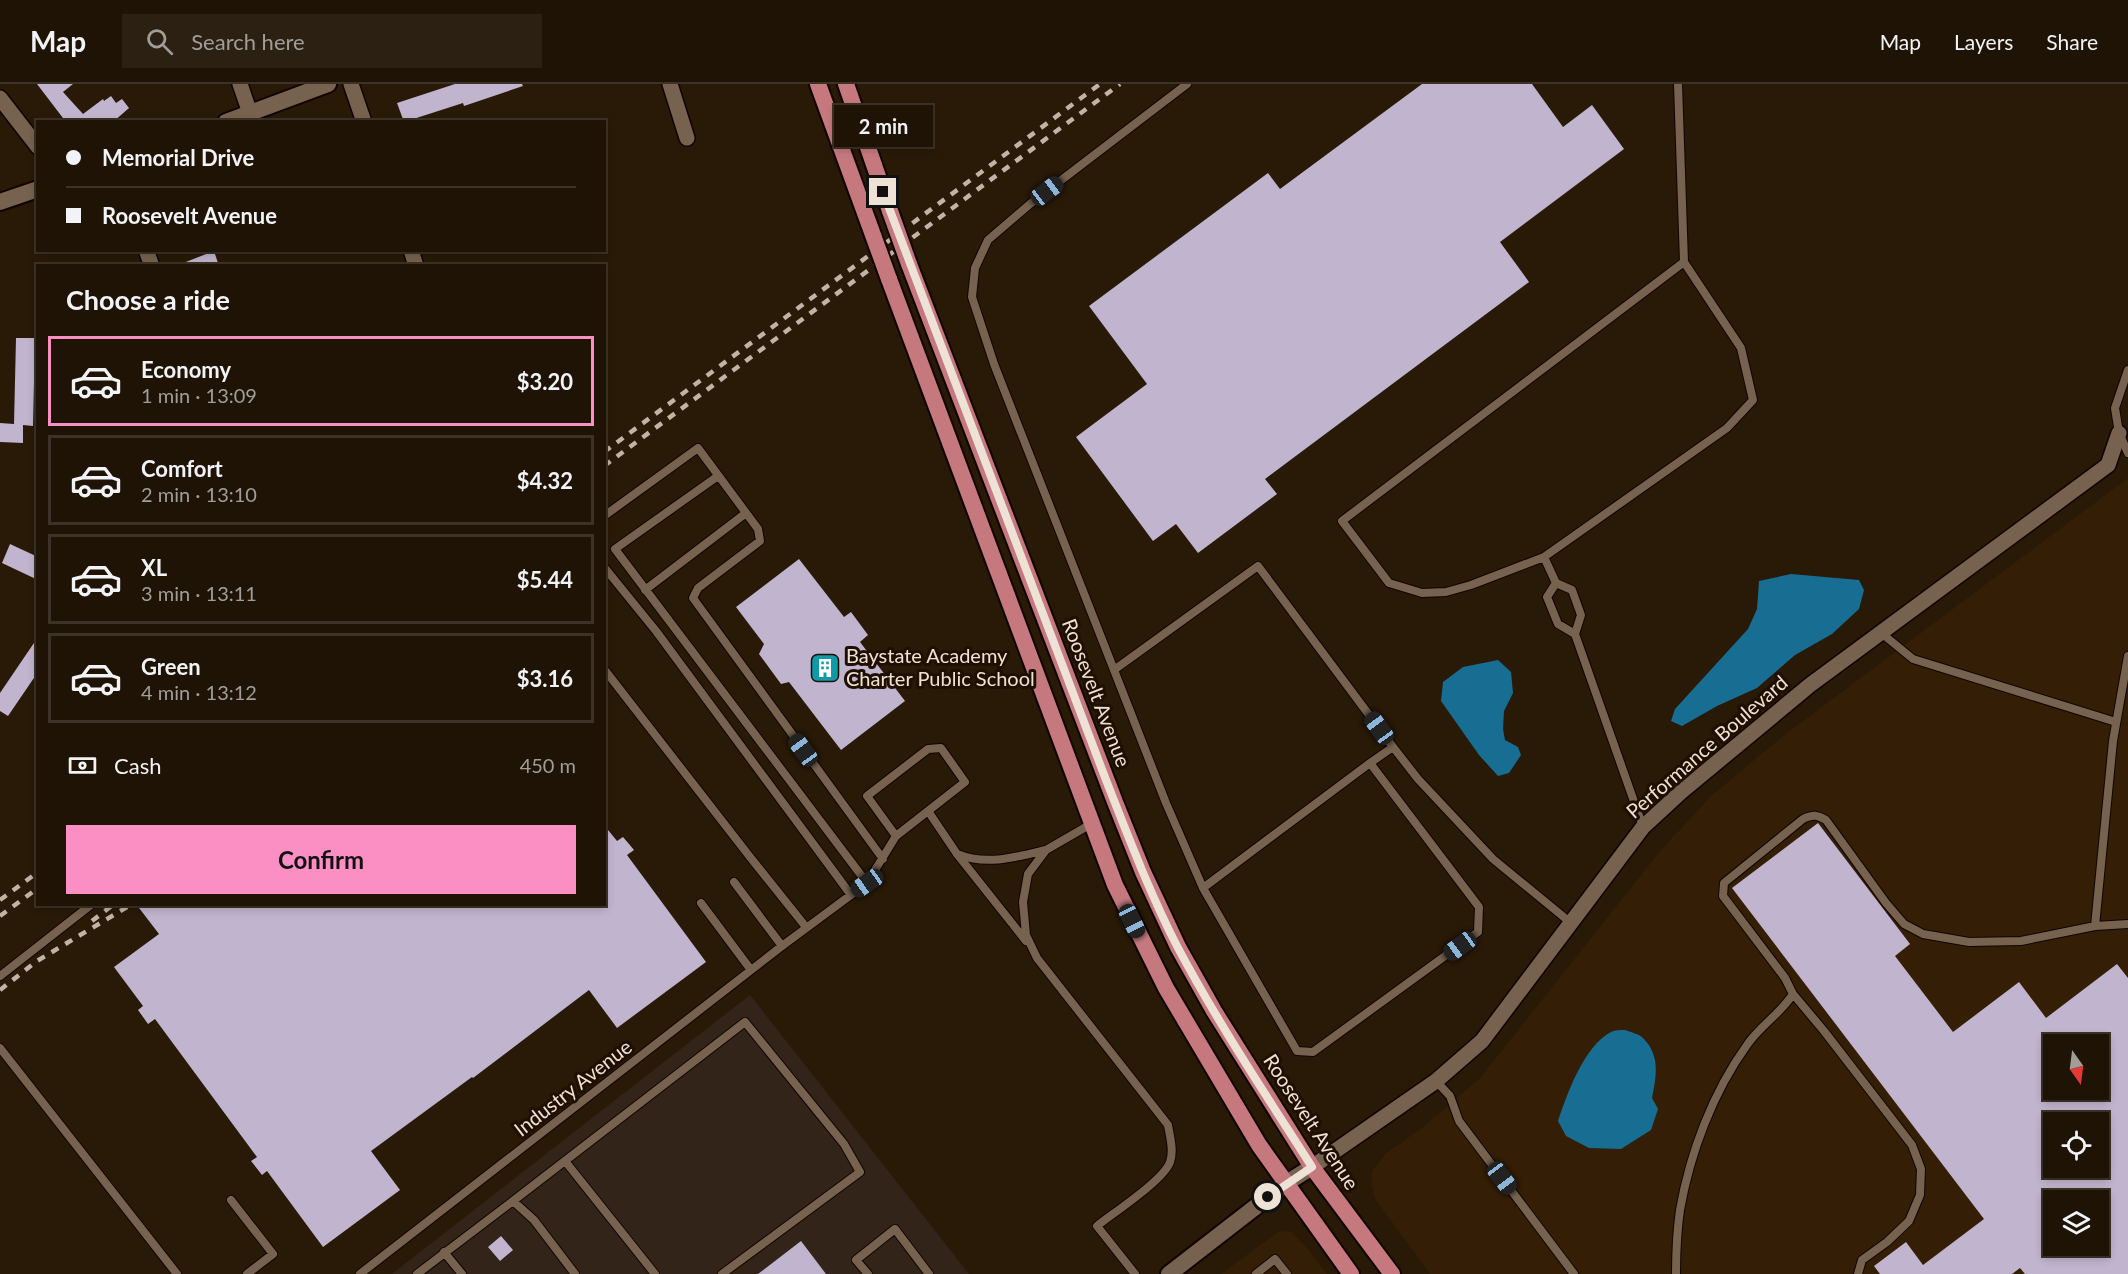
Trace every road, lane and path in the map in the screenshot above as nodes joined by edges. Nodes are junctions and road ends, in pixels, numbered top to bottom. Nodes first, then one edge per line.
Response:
1 (240, 84) edge
2 (328, 84) edge
3 (351, 84) edge
4 (670, 84) edge
5 (818, 84) edge
6 (846, 84) edge
7 (1187, 84) edge
8 (1678, 84) edge
9 (0, 98) edge
10 (250, 113) junction
11 (231, 120) edge
12 (363, 120) edge
13 (687, 138) dead end
14 (36, 144) edge
15 (36, 190) edge
16 (0, 202) edge
17 (1684, 262) junction
18 (2128, 370) edge
19 (2124, 433) edge
20 (2128, 453) edge
21 (718, 476) junction
22 (746, 513) junction
23 (606, 515) edge
24 (1544, 557) junction
25 (606, 569) edge
26 (1556, 583) junction
27 (645, 590) junction
28 (1880, 632) junction
29 (1575, 634) junction
30 (2128, 656) edge
31 (1114, 670) junction
32 (606, 672) edge
33 (2116, 722) junction
34 (1393, 747) junction
35 (1370, 763) junction
36 (928, 811) junction
37 (1091, 824) junction
38 (1643, 827) junction
39 (896, 836) junction
40 (1046, 850) junction
41 (957, 854) junction
42 (883, 859) junction
43 (734, 882) dead end
44 (867, 883) junction
45 (1203, 888) junction
46 (850, 895) junction
47 (701, 903) dead end
48 (89, 906) edge
49 (1571, 923) junction
50 (2128, 924) edge
51 (2095, 926) junction
52 (806, 927) junction
53 (782, 946) junction
54 (1034, 952) junction
55 (751, 970) junction
56 (0, 976) edge
57 (1793, 994) junction
58 (0, 1048) edge
59 (1436, 1081) junction
60 (565, 1161) junction
61 (1312, 1167) junction
62 (1285, 1184) junction
63 (231, 1200) dead end
64 (513, 1201) junction
65 (444, 1252) junction
66 (177, 1274) edge
67 (247, 1274) edge
68 (360, 1274) edge
69 (417, 1274) edge
70 (462, 1274) edge
71 (575, 1274) edge
72 (655, 1274) edge
73 (722, 1274) edge
74 (868, 1274) edge
75 (929, 1274) edge
76 (1135, 1274) edge
77 (1169, 1274) edge
78 (1256, 1274) edge
79 (1287, 1274) edge
80 (1351, 1274) edge
81 (1392, 1274) edge
82 (1574, 1274) edge
83 (1676, 1274) edge
84 (1858, 1274) edge

1 - 10 street
2 - 10 street
3 - 12 street
4 - 13 street
5 - 37 main road, bridge
6 - 61 main road, Roosevelt Avenue, bridge
7 - 31 lane
8 - 17 lane
9 - 14 street
10 - 11 street
15 - 16 street
17 - 24 lane
17 - 24 lane
18 - 19 lane
19 - 20 lane
19 - 28 street, Performance Boulevard
21 - 22 lane
21 - 23 lane
21 - 27 lane
22 - 27 lane
22 - 42 lane
24 - 26 lane
25 - 46 lane
26 - 29 lane
26 - 29 lane
27 - 44 lane
28 - 33 lane
28 - 38 street, Performance Boulevard
29 - 38 lane
30 - 33 lane
31 - 34 lane
31 - 45 lane
32 - 52 lane
33 - 51 lane
34 - 35 lane
34 - 49 lane
35 - 45 lane
35 - 45 lane
36 - 39 lane
36 - 39 lane
36 - 41 lane
37 - 40 lane
37 - 62 main road
38 - 49 street, Performance Boulevard
39 - 42 lane
40 - 41 lane
40 - 54 lane
41 - 54 lane
42 - 44 lane
43 - 53 lane
44 - 46 lane, Industry Avenue
46 - 52 lane, Industry Avenue
47 - 55 lane
48 - 56 lane
49 - 59 street, Performance Boulevard
50 - 51 lane
51 - 57 lane
52 - 53 lane, Industry Avenue
53 - 55 lane, Industry Avenue
54 - 76 lane
55 - 68 lane, Industry Avenue
57 - 83 lane
57 - 84 lane
58 - 66 lane
59 - 61 street, Performance Boulevard
59 - 82 lane
60 - 64 lane
60 - 72 lane
60 - 73 lane
61 - 62 street
61 - 81 main road, Roosevelt Avenue
62 - 77 street
62 - 80 main road
63 - 67 lane
64 - 65 lane
64 - 71 lane
65 - 69 lane
65 - 70 lane
74 - 75 lane
78 - 79 lane

